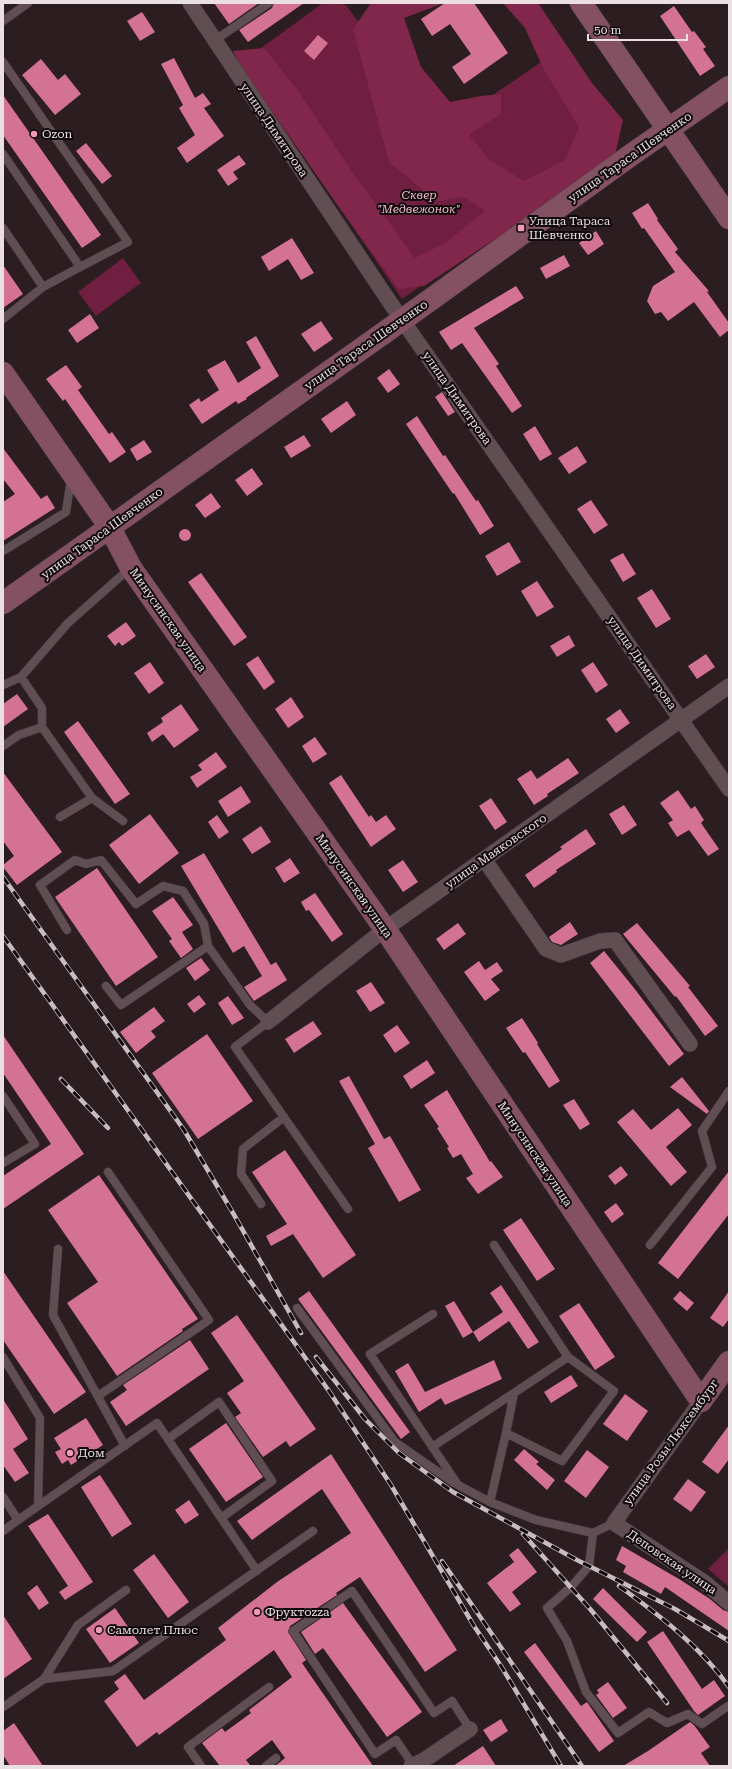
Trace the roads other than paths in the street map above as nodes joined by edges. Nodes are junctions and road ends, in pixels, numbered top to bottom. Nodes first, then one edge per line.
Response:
1 (28, 3) edge
2 (190, 3) edge
3 (269, 3) edge
4 (581, 3) edge
5 (3, 21) edge
6 (214, 41) junction
7 (3, 62) edge
8 (729, 87) edge
9 (668, 129) junction
10 (3, 154) edge
11 (729, 218) edge
12 (3, 228) edge
13 (80, 267) junction
14 (43, 287) junction
15 (3, 318) edge
16 (402, 319) junction
17 (3, 373) edge
18 (72, 472) junction
19 (109, 526) junction
20 (3, 552) edge
21 (131, 568) junction
22 (3, 604) edge
23 (21, 677) junction
24 (3, 685) edge
25 (729, 686) edge
26 (682, 720) junction
27 (42, 727) junction
28 (3, 746) edge
29 (729, 789) edge
30 (92, 798) junction
31 (60, 817) dead end
32 (124, 821) dead end
33 (484, 859) junction
34 (384, 929) junction
35 (67, 930) dead end
36 (208, 946) junction
37 (106, 986) dead end
38 (268, 1022) junction
39 (690, 1044) dead end
40 (729, 1091) edge
41 (3, 1096) edge
42 (284, 1117) junction
43 (3, 1164) edge
44 (108, 1172) dead end
45 (261, 1204) dead end
46 (348, 1209) dead end
47 (494, 1245) dead end
48 (650, 1245) dead end
49 (58, 1249) dead end
50 (297, 1308) dead end
51 (433, 1314) dead end
52 (3, 1356) edge
53 (568, 1357) junction
54 (729, 1362) edge
55 (514, 1392) junction
56 (98, 1396) junction
57 (701, 1401) junction
58 (506, 1433) junction
59 (168, 1439) junction
60 (124, 1446) junction
61 (432, 1447) junction
62 (458, 1485) junction
63 (3, 1497) edge
64 (490, 1502) junction
65 (38, 1506) junction
66 (221, 1518) junction
67 (18, 1520) junction
68 (614, 1523) junction
69 (3, 1531) edge
70 (313, 1531) dead end
71 (593, 1533) junction
72 (257, 1571) junction
73 (126, 1590) dead end
74 (729, 1603) edge
75 (44, 1679) junction
76 (269, 1687) dead end
77 (728, 1706) edge
78 (3, 1707) edge
79 (470, 1728) joint
80 (276, 1758) dead end
81 (419, 1764) edge
82 (201, 1766) edge
83 (266, 1766) edge

1 - 5 lane
2 - 6 street, улица Димитрова
3 - 6 lane
4 - 9 street
6 - 16 street, улица Димитрова
7 - 13 lane
8 - 9 street, улица Тараса Шевченко
9 - 11 street
9 - 16 street, улица Тараса Шевченко
10 - 13 lane
12 - 14 lane
13 - 14 lane
14 - 15 lane
16 - 19 street, улица Тараса Шевченко
16 - 26 street, улица Димитрова
17 - 18 street, Минусинская улица
18 - 19 street, Минусинская улица
18 - 20 lane
19 - 21 street, Минусинская улица
19 - 22 street, улица Тараса Шевченко
21 - 23 lane
21 - 34 street, Минусинская улица
23 - 24 lane
23 - 27 lane
25 - 26 street, улица Маяковского
26 - 29 street, улица Димитрова
26 - 33 street, улица Маяковского
27 - 28 lane
27 - 30 lane
30 - 31 lane
30 - 32 lane
33 - 34 street, улица Маяковского
33 - 39 street
34 - 38 street, улица Маяковского
34 - 57 street, Минусинская улица
35 - 36 lane
36 - 37 lane
36 - 38 lane
38 - 42 lane
40 - 48 lane
41 - 43 lane
42 - 45 lane
42 - 46 lane
44 - 56 lane
47 - 53 lane
49 - 56 lane
50 - 62 lane
51 - 61 lane
52 - 65 lane
53 - 55 lane
53 - 58 lane
54 - 57 street, улица Розы Люксембург
55 - 58 lane
55 - 61 lane
56 - 60 lane
57 - 68 street, улица Розы Люксембург
58 - 64 lane
59 - 60 lane
59 - 66 lane
59 - 66 lane
60 - 65 lane
61 - 62 lane
62 - 64 lane
63 - 67 lane
64 - 71 lane
65 - 67 lane
66 - 72 lane
67 - 69 lane
68 - 71 lane
68 - 74 street, Деповская улица
70 - 72 lane
71 - 77 lane
72 - 75 lane
73 - 75 lane
75 - 78 lane
76 - 82 lane
79 - 81 street
79 - 81 lane
80 - 83 lane

